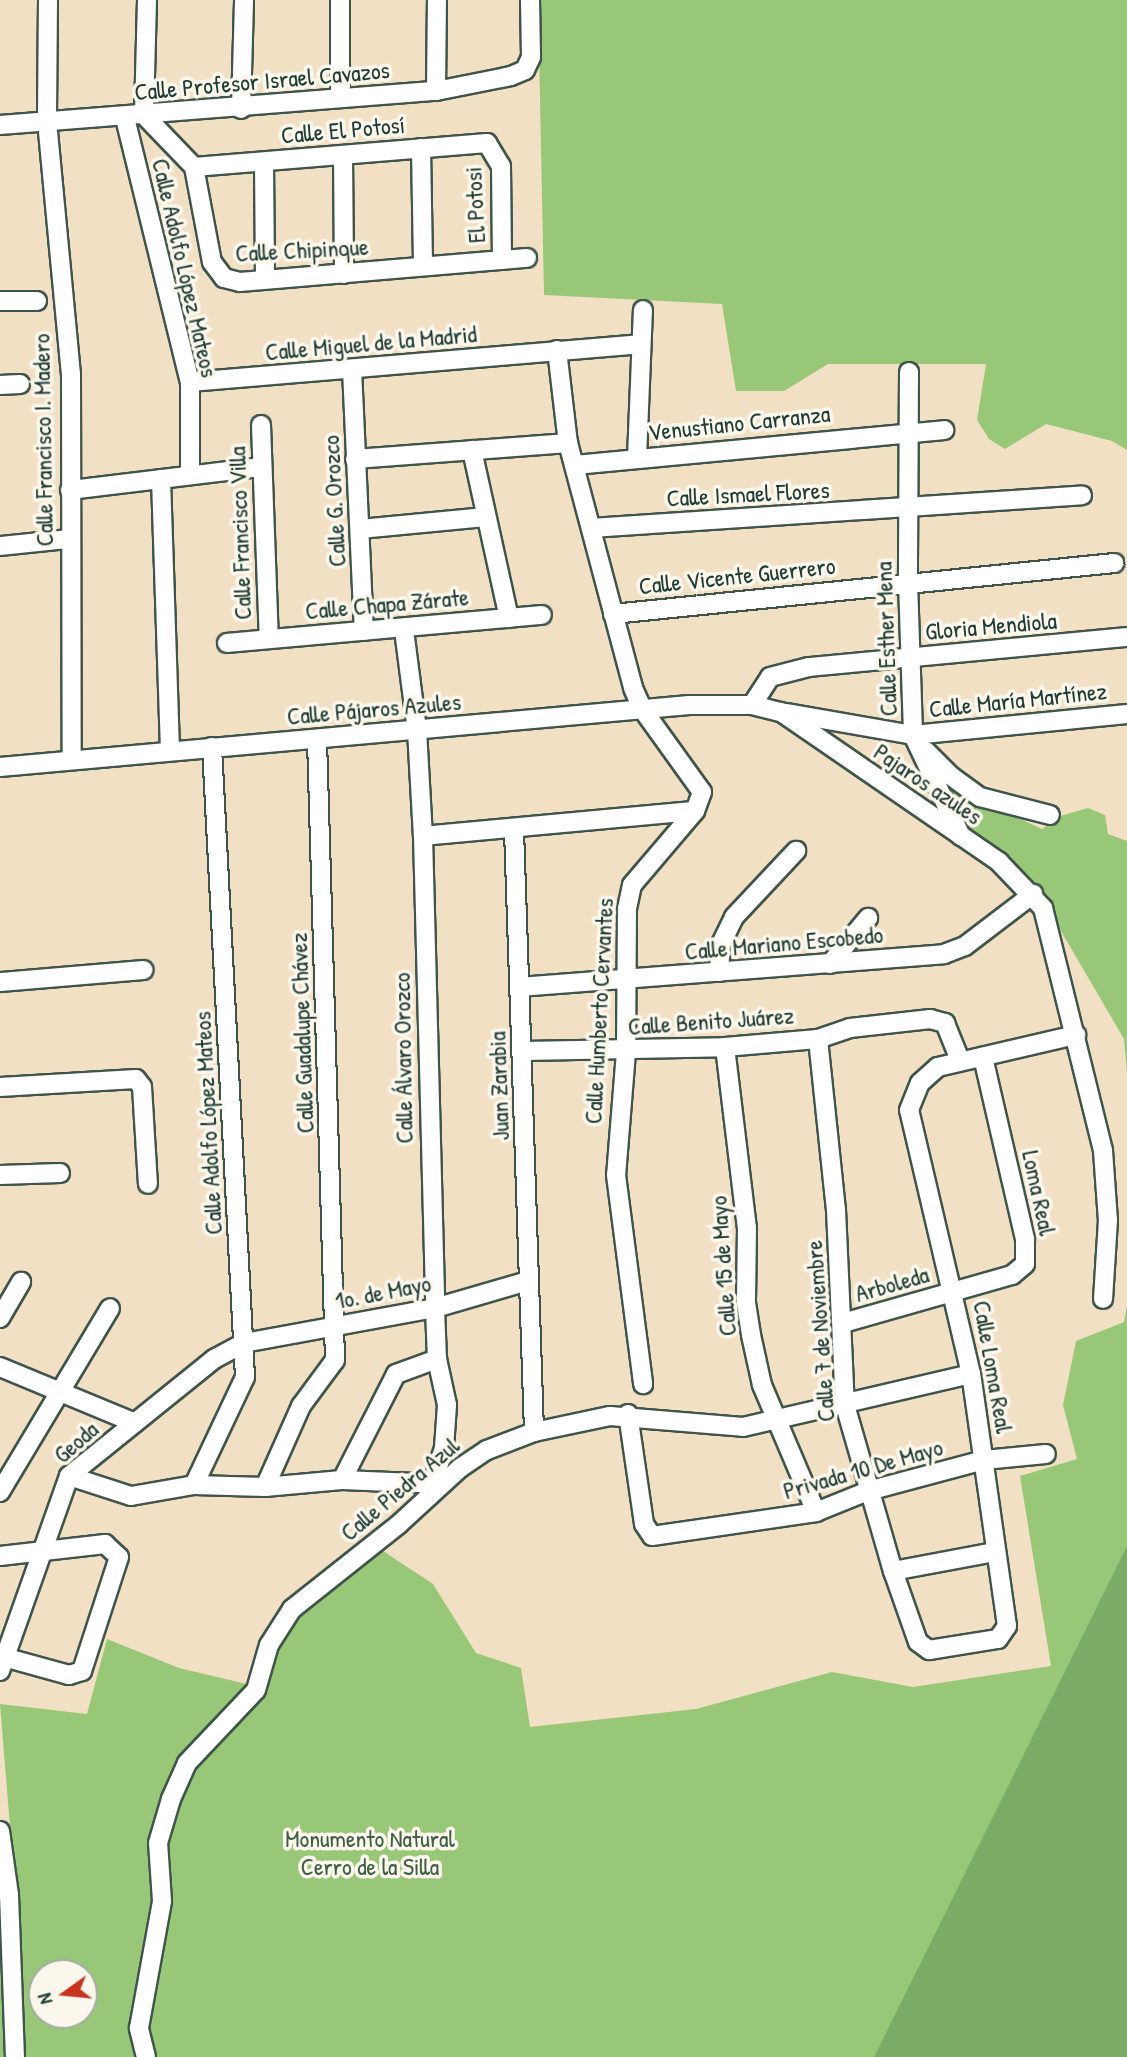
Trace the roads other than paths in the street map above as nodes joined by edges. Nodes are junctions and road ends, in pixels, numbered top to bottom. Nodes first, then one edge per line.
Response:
1 (48, 0) edge
2 (147, 0) edge
3 (244, 0) edge
4 (340, 0) edge
5 (437, 0) edge
6 (530, 0) edge
7 (436, 91) junction
8 (340, 98) junction
9 (241, 109) junction
10 (144, 116) junction
11 (125, 118) junction
12 (47, 121) junction
13 (0, 125) edge
14 (421, 148) junction
15 (494, 148) joint
16 (343, 156) junction
17 (264, 162) junction
18 (194, 167) junction
19 (527, 258) dead end
20 (502, 260) junction
21 (424, 267) junction
22 (344, 274) junction
23 (265, 278) junction
24 (0, 301) edge
25 (37, 301) dead end
26 (643, 310) dead end
27 (639, 344) junction
28 (557, 350) junction
29 (352, 369) junction
30 (909, 372) dead end
31 (190, 382) junction
32 (20, 384) dead end
33 (0, 385) edge
34 (261, 425) dead end
35 (944, 430) dead end
36 (908, 431) junction
37 (568, 443) junction
38 (472, 450) junction
39 (637, 458) junction
40 (355, 459) junction
41 (575, 465) junction
42 (261, 467) junction
43 (190, 473) junction
44 (161, 479) junction
45 (69, 490) junction
46 (1082, 495) dead end
47 (908, 509) junction
48 (485, 517) junction
49 (592, 528) junction
50 (360, 529) junction
51 (68, 540) junction
52 (0, 546) edge
53 (1114, 563) dead end
54 (908, 582) junction
55 (613, 614) junction
56 (542, 615) dead end
57 (509, 618) junction
58 (404, 630) junction
59 (364, 631) junction
60 (1127, 637) edge
61 (269, 639) junction
62 (227, 643) dead end
63 (909, 658) junction
64 (751, 705) junction
65 (643, 710) junction
66 (781, 712) junction
67 (1127, 714) edge
68 (417, 730) junction
69 (915, 738) junction
70 (317, 739) junction
71 (212, 747) junction
72 (170, 750) junction
73 (72, 760) junction
74 (0, 767) edge
75 (695, 811) junction
76 (1050, 815) dead end
77 (514, 829) junction
78 (423, 836) junction
79 (961, 836) junction
80 (796, 850) dead end
81 (1033, 894) junction
82 (868, 918) dead end
83 (830, 964) junction
84 (145, 970) dead end
85 (719, 972) junction
86 (626, 981) junction
87 (0, 982) edge
88 (520, 987) junction
89 (1076, 1035) junction
90 (818, 1039) junction
91 (725, 1047) junction
92 (524, 1051) junction
93 (626, 1052) junction
94 (983, 1057) junction
95 (960, 1060) junction
96 (0, 1087) edge
97 (60, 1173) dead end
98 (0, 1175) edge
99 (148, 1184) dead end
100 (528, 1281) junction
101 (21, 1282) dead end
102 (955, 1292) junction
103 (1102, 1299) dead end
104 (110, 1307) dead end
105 (435, 1308) junction
106 (0, 1318) edge
107 (843, 1324) junction
108 (336, 1326) junction
109 (244, 1343) junction
110 (438, 1359) junction
111 (0, 1367) edge
112 (971, 1374) junction
113 (643, 1384) dead end
114 (61, 1395) junction
115 (845, 1405) junction
116 (628, 1414) junction
117 (776, 1421) junction
118 (135, 1423) junction
119 (534, 1432) junction
120 (1046, 1454) dead end
121 (984, 1460) junction
122 (68, 1476) junction
123 (342, 1480) junction
124 (438, 1484) junction
125 (194, 1485) junction
126 (265, 1487) junction
127 (868, 1491) junction
128 (0, 1492) edge
129 (817, 1512) junction
130 (995, 1552) junction
131 (38, 1553) junction
132 (0, 1556) edge
133 (893, 1572) junction
134 (924, 1650) joint
135 (1, 1661) edge
136 (0, 1831) edge
137 (15, 2057) edge
138 (146, 2057) edge

1 - 12 street, Calle Francisco I. Madero
2 - 10 street
3 - 9 street
4 - 8 street
5 - 7 street
6 - 7 street, Calle Profesor Israel Cavazos
7 - 8 street, Calle Profesor Israel Cavazos
8 - 9 street, Calle Profesor Israel Cavazos
9 - 10 street, Calle Profesor Israel Cavazos
10 - 11 street, Calle Profesor Israel Cavazos
10 - 18 street
11 - 12 street, Calle Profesor Israel Cavazos
11 - 31 street, Calle Adolfo López Mateos
12 - 13 street, Calle Profesor Israel Cavazos
12 - 45 street, Calle Francisco I. Madero
14 - 15 street, Calle El Potosí
14 - 16 street, Calle El Potosí
14 - 21 street
15 - 20 street, El Potosi
16 - 17 street, Calle El Potosí
16 - 22 street
17 - 18 street, Calle El Potosí
17 - 23 street
18 - 23 street, Calle Chipinque
19 - 20 street, Calle Chipinque
20 - 21 street, Calle Chipinque
21 - 22 street, Calle Chipinque
22 - 23 street, Calle Chipinque
24 - 25 street
26 - 27 street
27 - 28 street, Calle Miguel de la Madrid
27 - 39 street
28 - 29 street, Calle Miguel de la Madrid
28 - 37 street
29 - 31 street, Calle Miguel de la Madrid
29 - 40 street, Calle G. Orozco
30 - 36 street, Calle Esther Mena
31 - 43 street, Calle Adolfo López Mateos
32 - 33 street
34 - 42 street, Calle Francisco Villa
35 - 36 street, Venustiano Carranza
36 - 39 street, Venustiano Carranza
36 - 47 street, Calle Esther Mena
37 - 38 street
37 - 41 street
38 - 40 street
38 - 48 street
39 - 41 street, Venustiano Carranza
40 - 50 street, Calle G. Orozco
41 - 49 street
42 - 43 street
42 - 61 street, Calle Francisco Villa
43 - 44 street
44 - 45 street
44 - 72 street
45 - 51 street, Calle Francisco I. Madero
46 - 47 street, Calle Ismael Flores
47 - 49 street, Calle Ismael Flores
47 - 54 street, Calle Esther Mena
48 - 50 street
48 - 57 street
49 - 55 street
50 - 59 street, Calle G. Orozco
51 - 52 street
51 - 73 street, Calle Francisco I. Madero
53 - 54 street, Calle Vicente Guerrero
54 - 55 street, Calle Vicente Guerrero
54 - 63 street, Calle Esther Mena
55 - 65 street
56 - 57 street, Calle Chapa Zárate
57 - 58 street, Calle Chapa Zárate
58 - 59 street, Calle Chapa Zárate
58 - 68 street, Calle Álvaro Orozco
59 - 61 street, Calle Chapa Zárate
60 - 63 street, Gloria Mendiola
61 - 62 street, Calle Chapa Zárate
63 - 64 street, Gloria Mendiola
63 - 69 street, Calle Esther Mena
64 - 65 street, Calle Pájaros Azules
64 - 66 street, Pajaros azules
65 - 68 street, Calle Pájaros Azules
65 - 75 street
66 - 69 street, Calle María Martínez
66 - 79 street, Pajaros azules
67 - 69 street, Calle María Martínez
68 - 70 street, Calle Pájaros Azules
68 - 78 street, Calle Álvaro Orozco
69 - 76 street
69 - 79 street, Calle Esther Mena
70 - 71 street, Calle Pájaros Azules
70 - 108 street, Calle Guadalupe Chávez
71 - 72 street, Calle Pájaros Azules
71 - 109 street, Calle Adolfo López Mateos
72 - 73 street, Calle Pájaros Azules
73 - 74 street, Calle Pájaros Azules
75 - 77 street
75 - 86 street, Calle Humberto Cervantes
77 - 78 street
77 - 88 street, Juan Zarabia
78 - 105 street, Calle Álvaro Orozco
79 - 81 street, Pajaros azules
80 - 85 street
81 - 83 street, Calle Mariano Escobedo
81 - 89 street
82 - 83 street
83 - 85 street, Calle Mariano Escobedo
84 - 87 street
85 - 86 street, Calle Mariano Escobedo
86 - 88 street, Calle Mariano Escobedo
86 - 93 street, Calle Humberto Cervantes
88 - 92 street, Juan Zarabia
89 - 94 street
89 - 103 street
90 - 91 street, Calle Benito Juárez
90 - 95 street
90 - 107 street, Calle 7 de Noviembre
91 - 93 street, Calle Benito Juárez
91 - 117 street, Calle 15 de Mayo
92 - 93 street, Calle Benito Juárez
92 - 100 street, Juan Zarabia
93 - 113 street, Calle Humberto Cervantes
94 - 95 street
94 - 102 street, Loma Real
95 - 102 street, Calle Loma Real
96 - 99 street
97 - 98 street
100 - 105 street, 1o. de Mayo
100 - 119 street, Juan Zarabia
101 - 106 street
102 - 107 street, Arboleda
102 - 112 street, Calle Loma Real
104 - 114 street
105 - 108 street, 1o. de Mayo
105 - 110 street, Calle Álvaro Orozco
107 - 115 street, Calle 7 de Noviembre
108 - 109 street, 1o. de Mayo
108 - 126 street, Calle Guadalupe Chávez
109 - 118 street, Geoda
109 - 125 street, Calle Adolfo López Mateos
110 - 123 street
110 - 124 street, Calle Álvaro Orozco
111 - 114 street
112 - 115 street, Calle Piedra Azul
112 - 121 street, Calle Loma Real
114 - 118 street
114 - 128 street
115 - 117 street, Calle Piedra Azul
115 - 127 street, Calle 7 de Noviembre
116 - 117 street, Calle Piedra Azul
116 - 119 street, Calle Piedra Azul
116 - 129 street, Privada 10 De Mayo
117 - 129 street, Calle 15 de Mayo
118 - 122 street, Geoda
119 - 124 street, Calle Piedra Azul
120 - 121 street, Privada 10 De Mayo
121 - 127 street, Privada 10 De Mayo
121 - 130 street, Calle Loma Real
122 - 125 street
122 - 131 street, Geoda
123 - 124 street
123 - 126 street
124 - 138 street, Calle Piedra Azul
125 - 126 street
127 - 129 street, Privada 10 De Mayo
127 - 133 street, Calle 7 de Noviembre
130 - 133 street
130 - 134 street, Calle Loma Real
131 - 132 street
131 - 135 street, Geoda
131 - 135 street
133 - 134 street, Calle 7 de Noviembre
136 - 137 street

